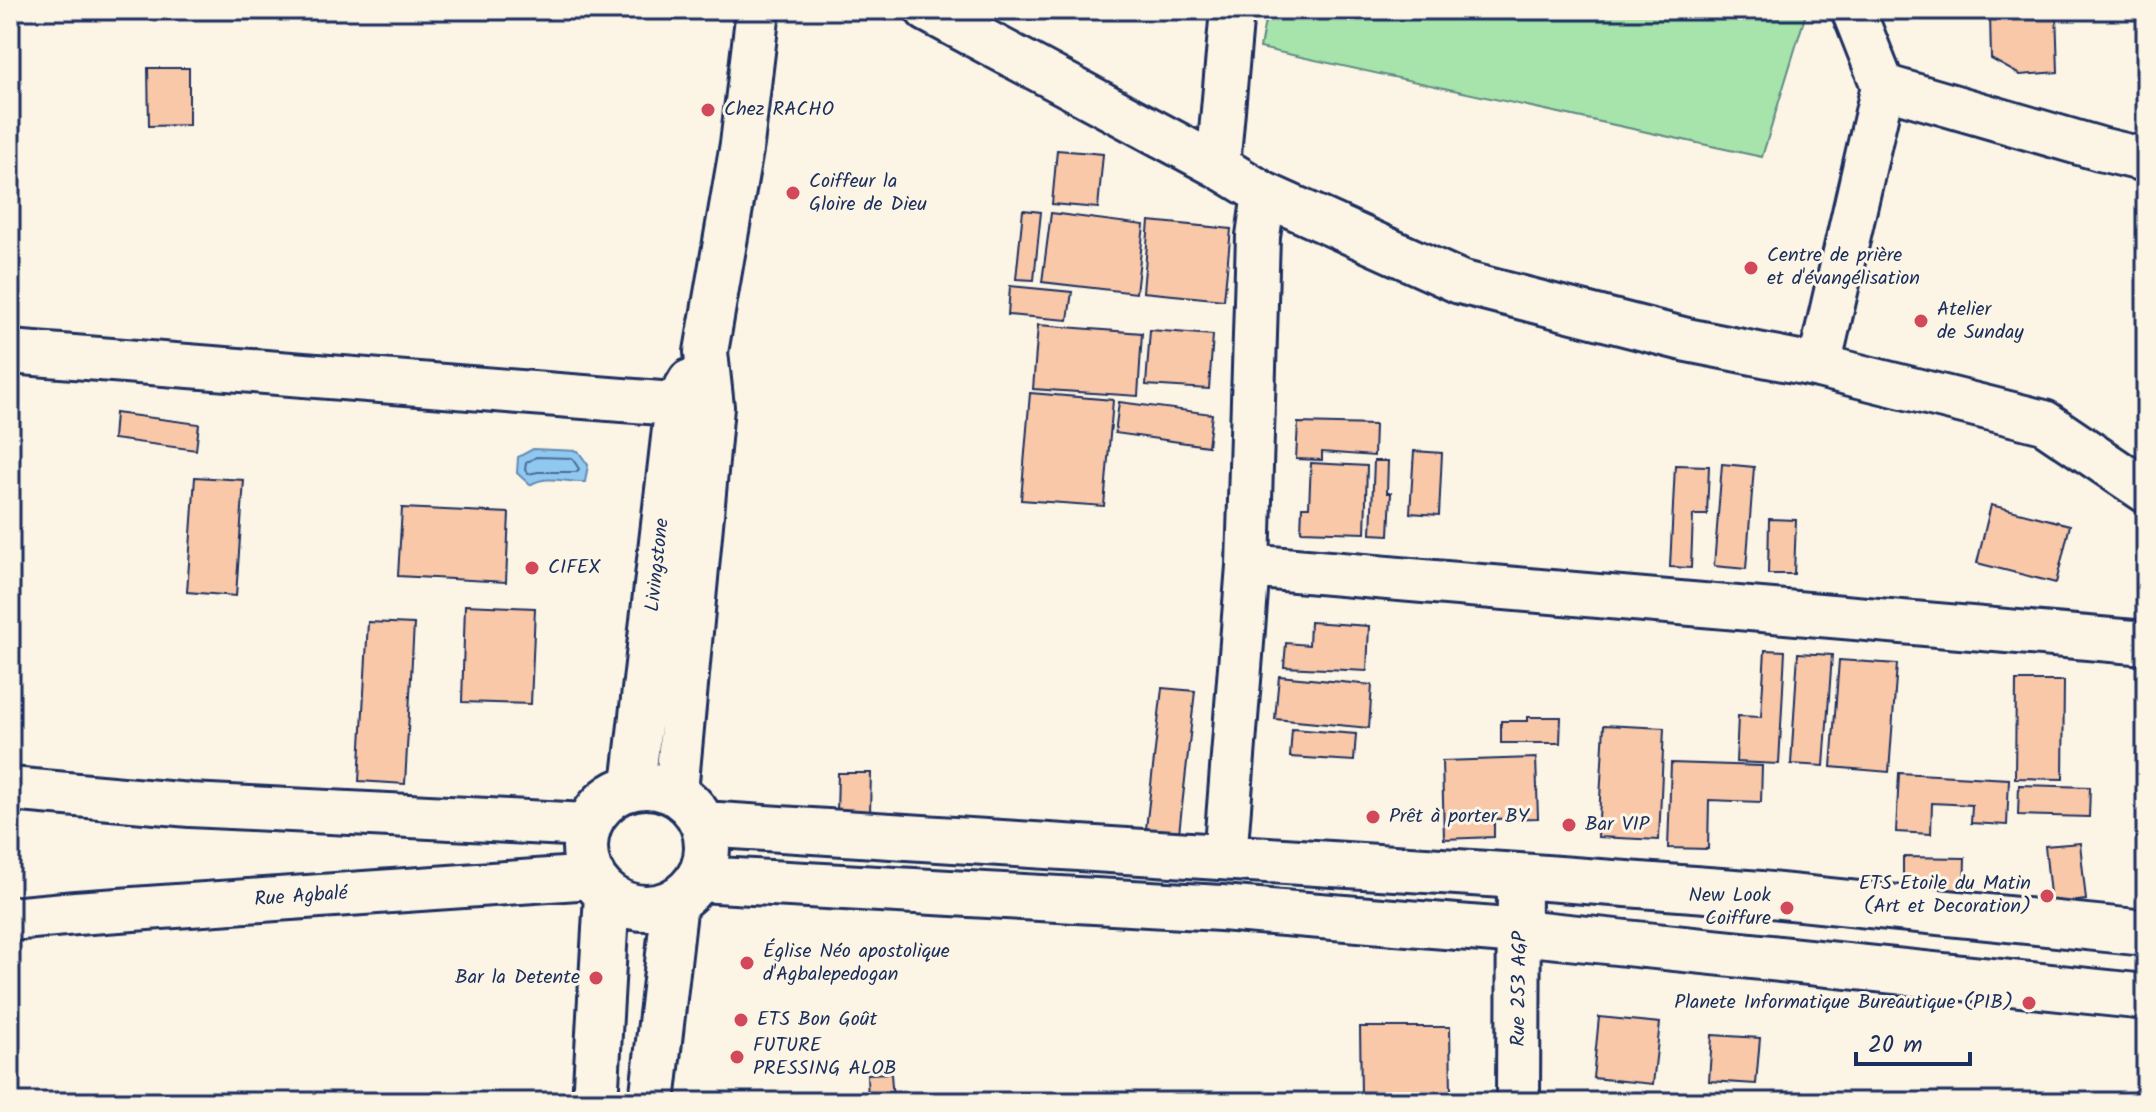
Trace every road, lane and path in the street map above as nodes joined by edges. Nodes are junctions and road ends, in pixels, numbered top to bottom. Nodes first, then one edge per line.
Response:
1 (758, 10) edge
2 (927, 10) edge
3 (1232, 10) edge
4 (1853, 10) edge
5 (1883, 86) junction
6 (2146, 160) edge
7 (1218, 166) junction
8 (1264, 194) junction
9 (10, 352) edge
10 (1819, 366) junction
11 (694, 405) junction
12 (2146, 491) edge
13 (1248, 566) junction
14 (2146, 643) edge
15 (633, 786) junction
16 (10, 789) edge
17 (690, 808) junction
18 (587, 825) junction
19 (1225, 858) junction
20 (1519, 876) junction
21 (600, 886) junction
22 (687, 890) junction
23 (10, 919) edge
24 (1520, 932) junction
25 (2146, 933) edge
26 (2146, 997) edge
27 (595, 1102) edge
28 (652, 1102) edge
29 (1518, 1102) edge

1 - 11 street, Livingstone
2 - 7 street
3 - 7 street
4 - 5 street
5 - 6 street
5 - 10 street
7 - 8 street
8 - 10 street
8 - 13 street
9 - 11 street
10 - 12 street
11 - 15 street, Livingstone
11 - 17 street, Livingstone
13 - 14 street
13 - 19 street
15 - 17 street
15 - 18 street
16 - 18 street
17 - 19 street
17 - 22 street
18 - 21 street
19 - 20 street
20 - 24 street, Rue 253 AGP
20 - 25 street
21 - 22 street
21 - 23 street, Rue Agbalé
21 - 27 street
22 - 24 street
22 - 28 street
24 - 26 street
24 - 29 street, Rue 253 AGP

